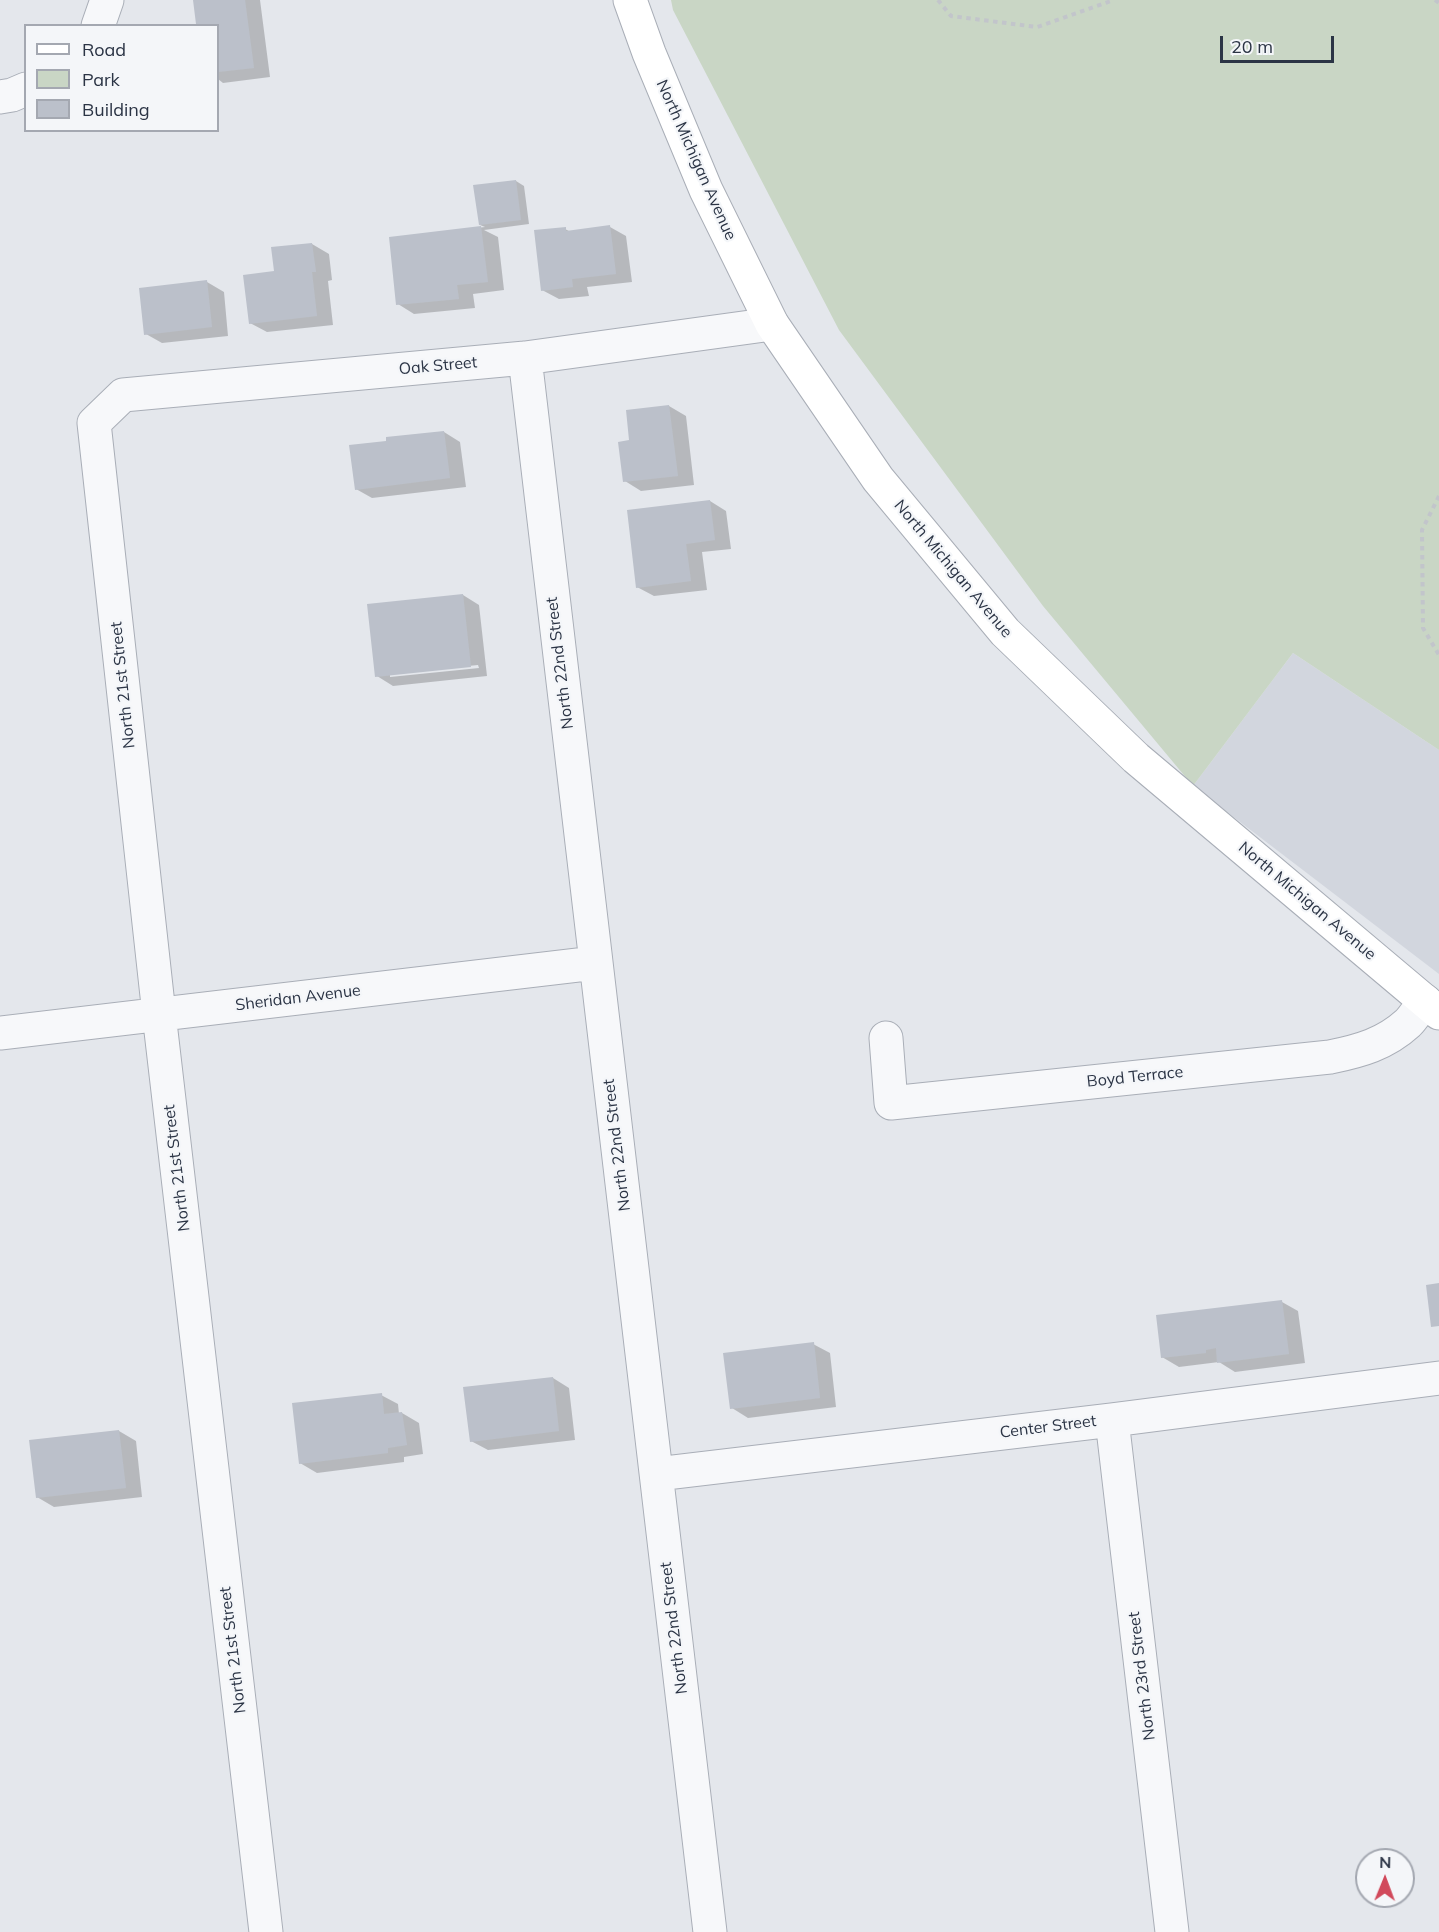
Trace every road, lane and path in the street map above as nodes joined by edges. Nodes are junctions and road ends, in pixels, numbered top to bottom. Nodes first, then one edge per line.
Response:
1 (107, 0) edge
2 (630, 0) edge
3 (938, 0) edge
4 (1114, 0) edge
5 (1435, 0) edge
6 (1439, 3) edge
7 (99, 24) edge
8 (24, 90) edge
9 (0, 97) edge
10 (772, 324) junction
11 (525, 358) junction
12 (109, 409) joint
13 (1439, 496) edge
14 (1439, 655) edge
15 (595, 963) junction
16 (1432, 1007) edge
17 (159, 1014) junction
18 (0, 1033) edge
19 (886, 1038) dead end
20 (1439, 1378) edge
21 (1112, 1420) junction
22 (657, 1474) junction
23 (266, 1932) edge
24 (710, 1932) edge
25 (1172, 1932) edge

1 - 7 street
2 - 10 street, North Michigan Avenue
3 - 4 path
5 - 6 path
8 - 9 street
10 - 11 street, Oak Street
10 - 16 street, North Michigan Avenue
11 - 12 street, Oak Street
11 - 15 street, North 22nd Street
12 - 17 street, North 21st Street
13 - 14 path
15 - 17 street, Sheridan Avenue
15 - 22 street, North 22nd Street
16 - 19 street, Boyd Terrace
17 - 18 street, Sheridan Avenue
17 - 23 street, North 21st Street
20 - 21 street, Center Street
21 - 22 street, Center Street
21 - 25 street, North 23rd Street
22 - 24 street, North 22nd Street

